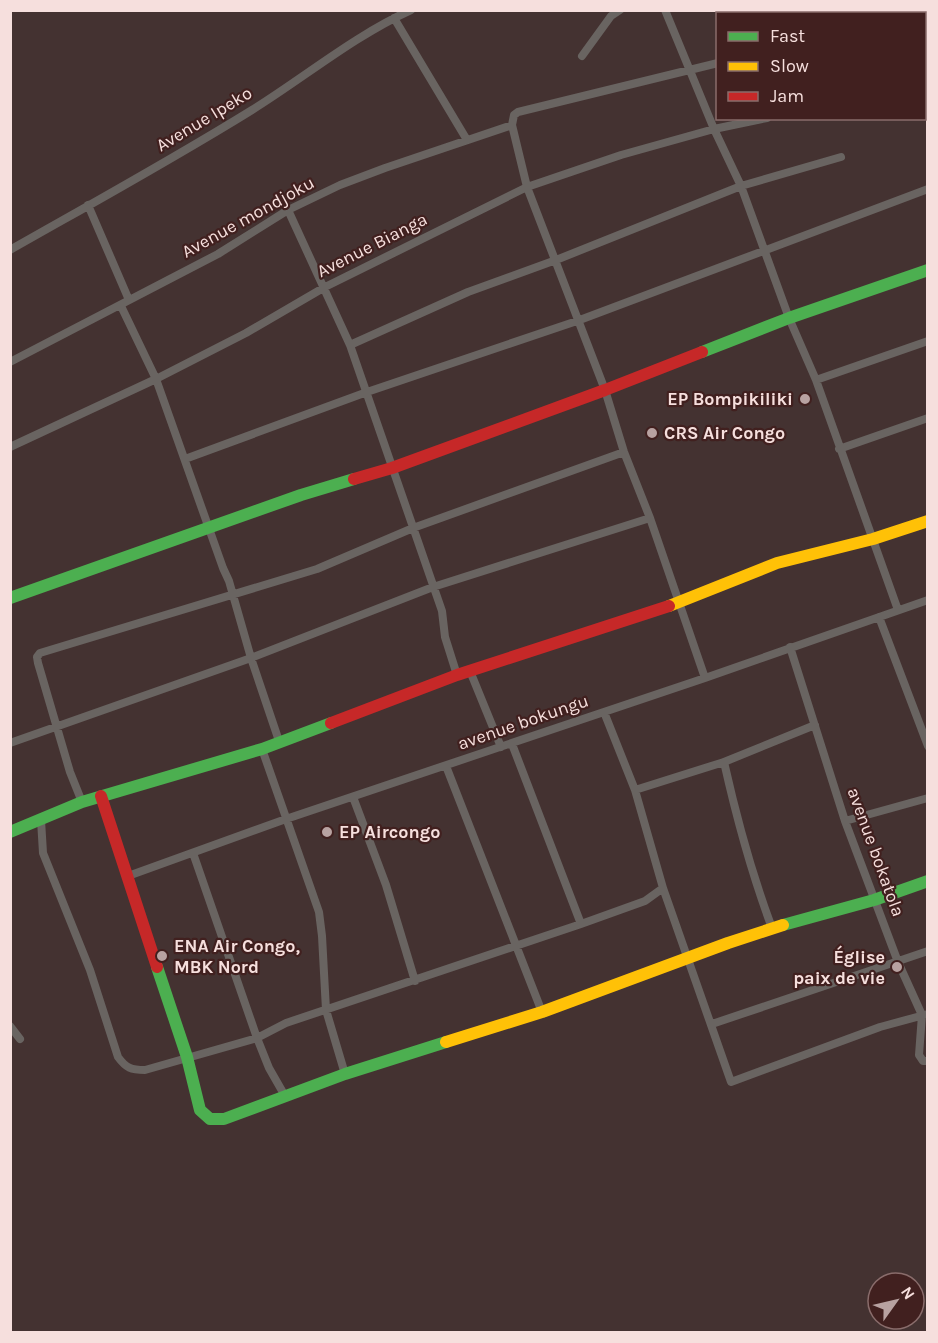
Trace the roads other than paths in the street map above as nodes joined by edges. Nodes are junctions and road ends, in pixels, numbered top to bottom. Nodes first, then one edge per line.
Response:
1 (411, 10) edge
2 (620, 10) edge
3 (665, 10) edge
4 (394, 18) junction
5 (582, 56) dead end
6 (716, 63) edge
7 (690, 70) junction
8 (757, 120) edge
9 (512, 125) junction
10 (714, 129) junction
11 (467, 140) junction
12 (841, 157) dead end
13 (741, 186) junction
14 (527, 187) junction
15 (927, 189) edge
16 (88, 205) junction
17 (288, 210) junction
18 (10, 250) edge
19 (764, 251) junction
20 (556, 260) junction
21 (927, 270) edge
22 (325, 287) junction
23 (129, 300) junction
24 (121, 306) junction
25 (789, 318) junction
26 (577, 321) junction
27 (927, 341) edge
28 (350, 345) junction
29 (10, 362) edge
30 (156, 379) junction
31 (816, 380) junction
32 (605, 390) junction
33 (367, 392) junction
34 (927, 418) edge
35 (10, 447) edge
36 (839, 449) junction
37 (624, 452) junction
38 (184, 459) junction
39 (392, 468) junction
40 (650, 518) junction
41 (927, 521) edge
42 (209, 527) junction
43 (413, 528) junction
44 (873, 539) junction
45 (433, 587) junction
46 (232, 594) junction
47 (10, 598) edge
48 (927, 600) edge
49 (680, 603) junction
50 (898, 610) junction
51 (879, 617) junction
52 (790, 648) junction
53 (251, 658) junction
54 (470, 671) junction
55 (457, 675) junction
56 (705, 678) junction
57 (604, 712) junction
58 (56, 725) junction
59 (815, 725) junction
60 (279, 741) junction
61 (10, 743) edge
62 (512, 744) junction
63 (927, 746) edge
64 (501, 747) junction
65 (262, 749) junction
66 (724, 762) junction
67 (446, 766) junction
68 (635, 790) junction
69 (101, 796) junction
70 (352, 797) junction
71 (927, 798) edge
72 (82, 802) junction
73 (286, 819) junction
74 (41, 820) junction
75 (845, 821) junction
76 (10, 832) edge
77 (193, 853) junction
78 (129, 876) junction
79 (927, 881) edge
80 (663, 888) junction
81 (874, 900) junction
82 (581, 924) junction
83 (772, 928) junction
84 (515, 946) junction
85 (927, 951) edge
86 (686, 957) junction
87 (898, 962) junction
88 (416, 981) junction
89 (326, 1010) junction
90 (542, 1012) junction
91 (925, 1014) edge
92 (712, 1024) junction
93 (10, 1026) edge
94 (257, 1038) junction
95 (20, 1039) dead end
96 (187, 1057) junction
97 (927, 1061) edge
98 (345, 1074) junction
99 (285, 1096) junction

1 - 4 street, Avenue Ipeko
2 - 5 street
3 - 7 street
4 - 11 street
4 - 16 street, Avenue Ipeko
6 - 7 street
7 - 9 street
7 - 10 street
8 - 10 street, Avenue Bianga
9 - 11 street, Avenue mondjoku
9 - 14 street
10 - 13 street
10 - 14 street, Avenue Bianga
11 - 17 street, Avenue mondjoku
12 - 13 street
13 - 19 street
13 - 20 street
14 - 20 street
14 - 22 street, Avenue Bianga
15 - 19 street
16 - 18 street, Avenue Ipeko
16 - 23 street
17 - 22 street
17 - 23 street, Avenue mondjoku
19 - 25 street
19 - 26 street
20 - 26 street
20 - 28 street
21 - 25 street
22 - 28 street
22 - 30 street, Avenue Bianga
23 - 24 street, Avenue mondjoku
24 - 29 street, Avenue mondjoku
24 - 30 street
25 - 31 street
25 - 32 street
26 - 32 street
26 - 33 street
27 - 31 street
28 - 33 street
30 - 35 street, Avenue Bianga
30 - 38 street
31 - 36 street
32 - 37 street
32 - 39 street
33 - 38 street
33 - 39 street
34 - 36 street
36 - 44 street
37 - 40 street
37 - 43 street
38 - 42 street
39 - 42 street
39 - 43 street
40 - 45 street
40 - 49 street
41 - 44 street
42 - 46 street
42 - 47 street
43 - 45 street
43 - 46 street
44 - 49 street
44 - 50 street
45 - 53 street
45 - 55 street
46 - 53 street
46 - 58 street
48 - 50 street, avenue bokungu
49 - 54 street
49 - 56 street
50 - 51 street, avenue bokungu
51 - 52 street, avenue bokungu
51 - 63 street
52 - 56 street, avenue bokungu
52 - 59 street, avenue bokatola
53 - 58 street
53 - 60 street
54 - 55 street
54 - 64 street
55 - 60 street
56 - 57 street, avenue bokungu
57 - 62 street, avenue bokungu
57 - 68 street
58 - 61 street
58 - 72 street
59 - 66 street
59 - 75 street, avenue bokatola
60 - 65 street
62 - 64 street, avenue bokungu
62 - 82 street
64 - 67 street, avenue bokungu
65 - 69 street
65 - 73 street
66 - 68 street
66 - 83 street
67 - 70 street, avenue bokungu
67 - 84 street
68 - 80 street
69 - 72 street
69 - 78 street
70 - 73 street, avenue bokungu
70 - 88 street
71 - 75 street
72 - 74 street
73 - 77 street, avenue bokungu
73 - 89 street
74 - 76 street
74 - 96 street
75 - 81 street, avenue bokatola
77 - 78 street, avenue bokungu
77 - 94 street
78 - 96 street
79 - 81 street
80 - 82 street
80 - 86 street
81 - 83 street
81 - 87 street, avenue bokatola
82 - 84 street
83 - 86 street
84 - 88 street
84 - 90 street
85 - 87 street
86 - 90 street
86 - 92 street
87 - 91 street, avenue bokatola
87 - 92 street
88 - 89 street
89 - 94 street
89 - 98 street
90 - 98 street
91 - 92 street
91 - 97 street, avenue bokatola
93 - 95 street
94 - 96 street
94 - 99 street
96 - 99 street
98 - 99 street

